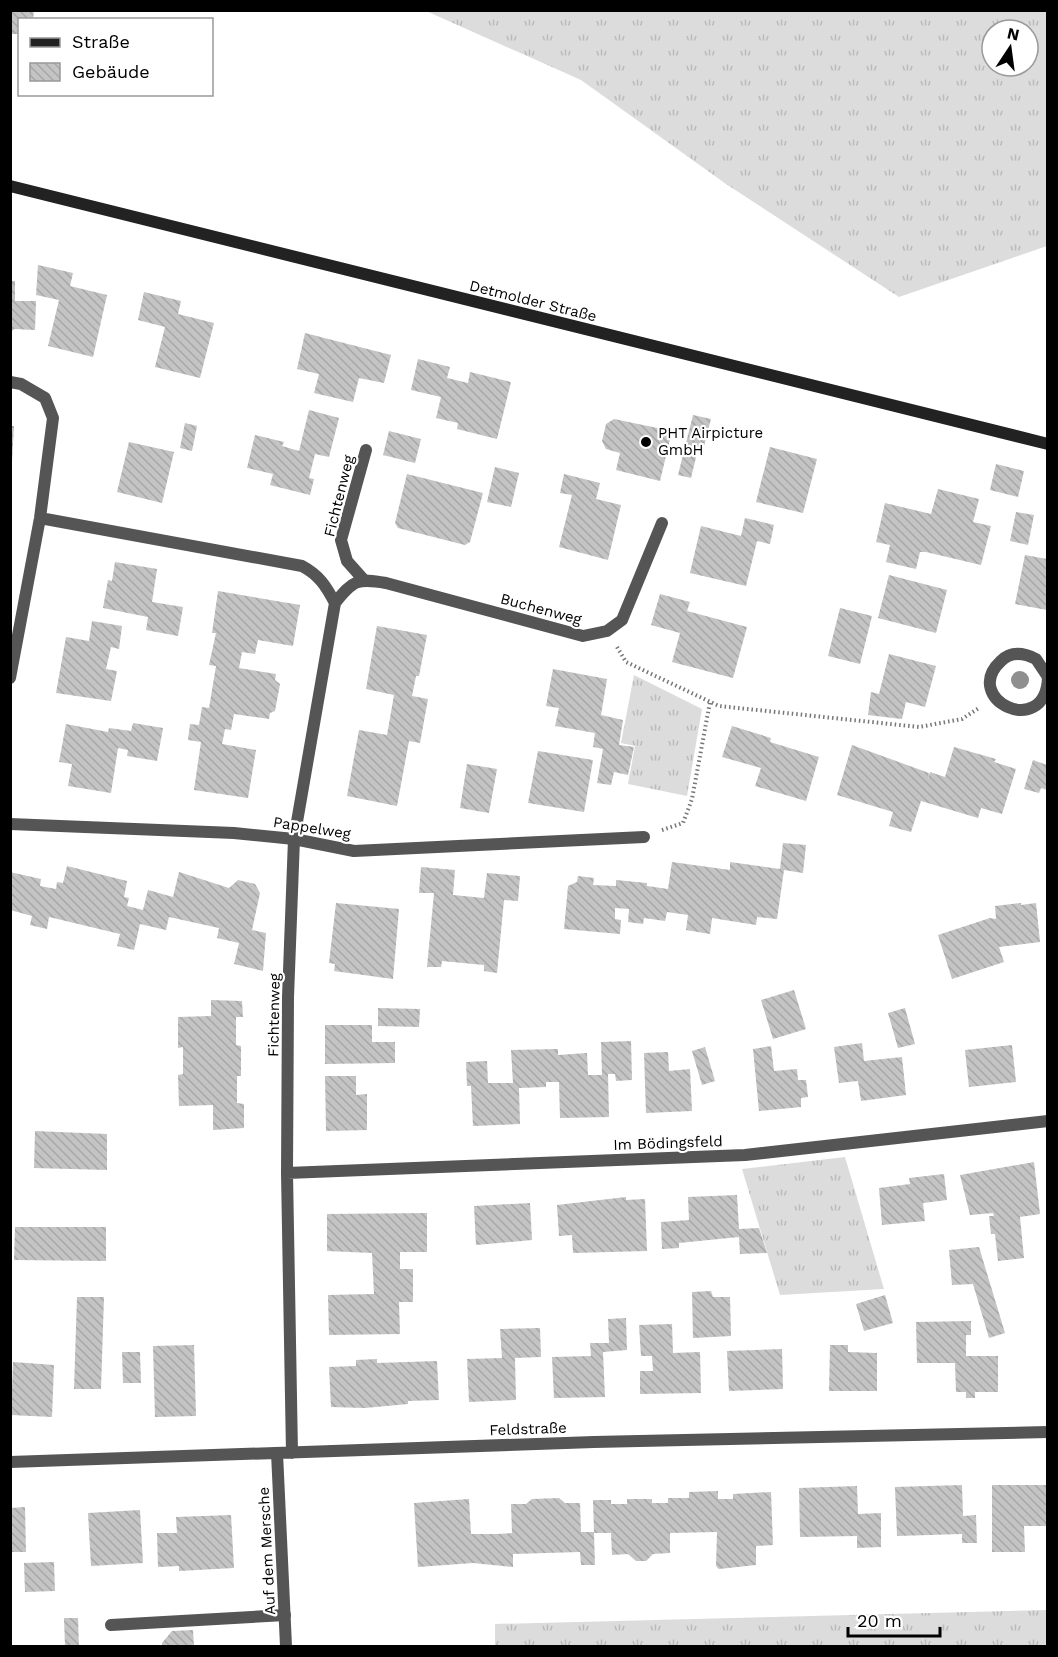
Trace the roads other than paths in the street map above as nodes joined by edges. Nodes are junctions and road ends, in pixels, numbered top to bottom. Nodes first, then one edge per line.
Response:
1 (10, 186) edge
2 (10, 382) edge
3 (1047, 444) edge
4 (366, 450) dead end
5 (39, 518) junction
6 (663, 523) dead end
7 (363, 579) junction
8 (335, 603) junction
9 (1042, 660) edge
10 (10, 678) edge
11 (1047, 678) edge
12 (10, 824) edge
13 (644, 837) road end
14 (294, 839) junction
15 (1047, 1121) edge
16 (287, 1173) junction
17 (1047, 1432) edge
18 (277, 1453) junction
19 (292, 1453) junction
20 (10, 1462) edge
21 (285, 1615) junction
22 (111, 1625) dead end
23 (286, 1647) edge

1 - 3 main road, Detmolder Straße
2 - 5 street
4 - 7 street, Fichtenweg
5 - 8 street
5 - 10 street
6 - 7 street, Buchenweg
7 - 8 street, Fichtenweg
8 - 14 street, Fichtenweg
9 - 11 street
9 - 11 street
12 - 14 street, Pappelweg
13 - 14 street, Pappelweg
14 - 16 street, Fichtenweg
15 - 16 street, Im Bödingsfeld
16 - 19 street, Fichtenweg
17 - 19 street, Feldstraße
18 - 19 street, Feldstraße
18 - 20 street, Feldstraße
18 - 21 street, Auf dem Mersche
21 - 22 street
21 - 23 street, Auf dem Mersche

